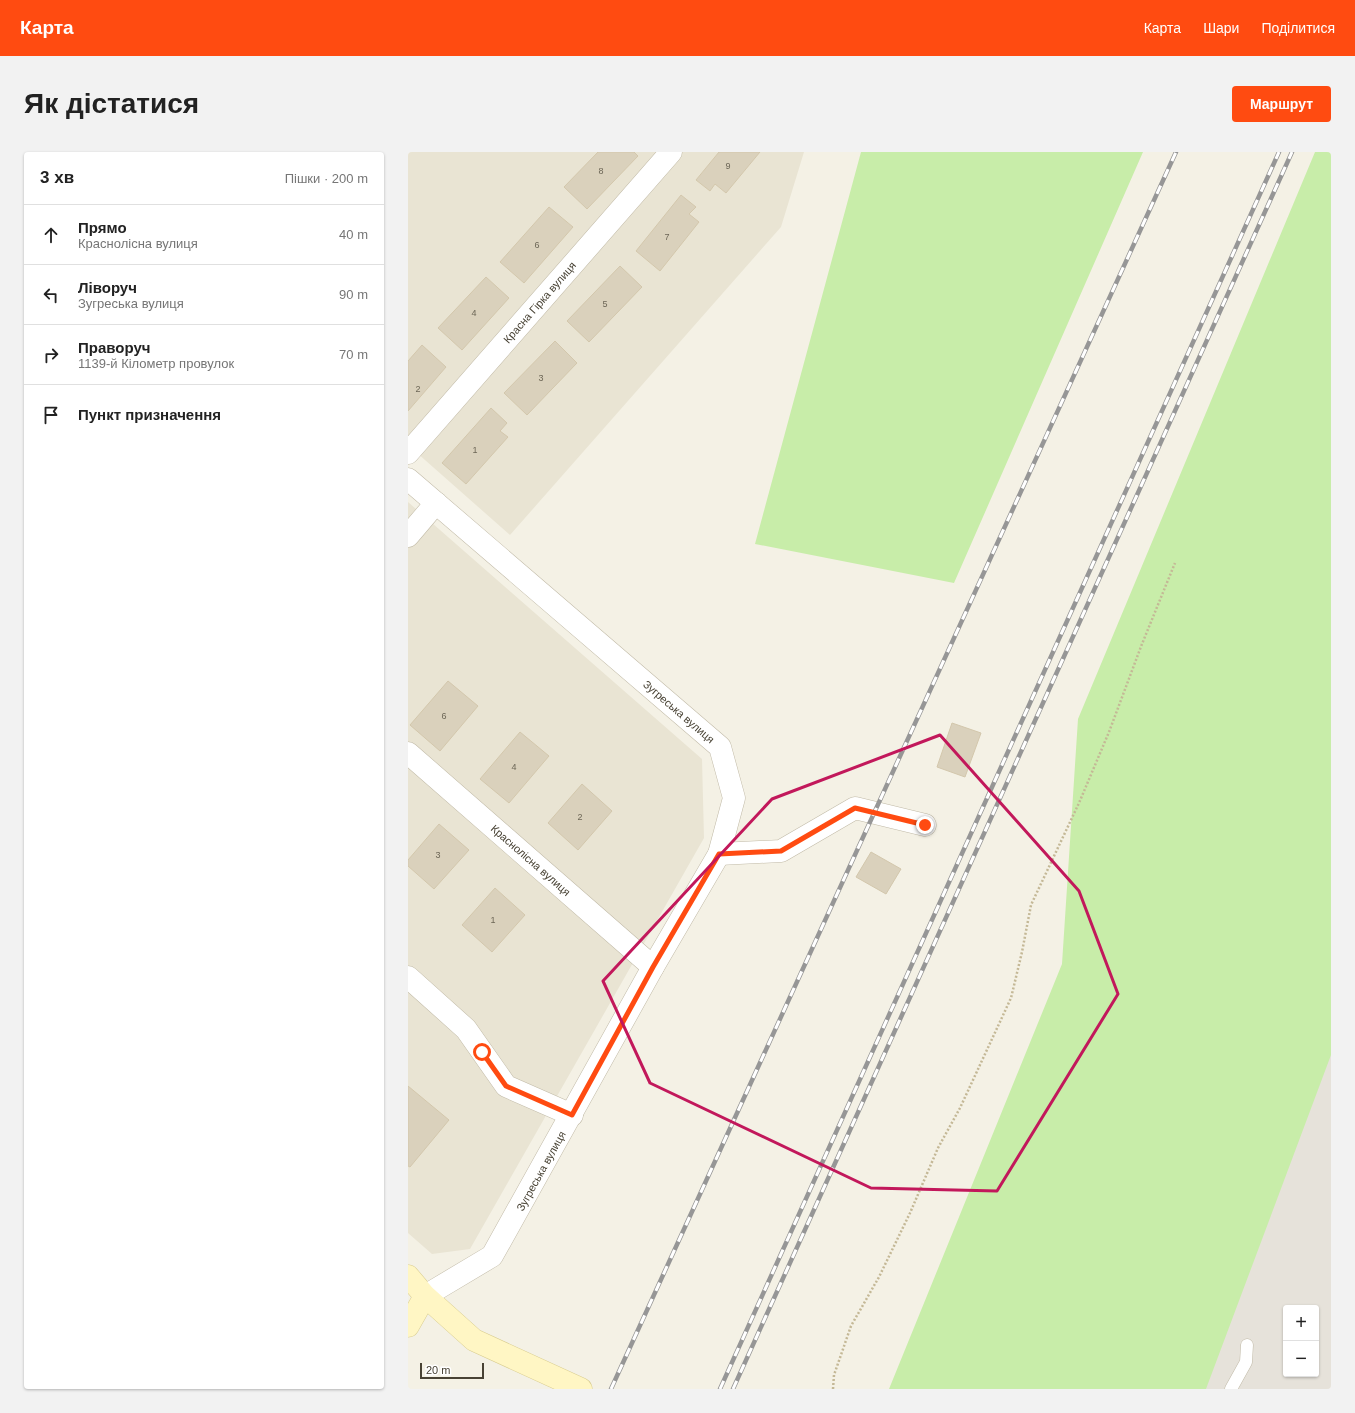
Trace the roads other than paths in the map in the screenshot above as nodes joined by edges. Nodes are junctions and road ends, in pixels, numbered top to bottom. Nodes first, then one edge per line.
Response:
1 (671, 152) edge
2 (408, 453) edge
3 (408, 479) edge
4 (436, 503) junction
5 (408, 536) edge
6 (408, 753) edge
7 (925, 825) dead end
8 (719, 854) junction
9 (653, 967) junction
10 (408, 977) edge
11 (572, 1115) junction
12 (408, 1276) edge
13 (425, 1296) junction
14 (408, 1326) edge
15 (1247, 1346) dead end
16 (581, 1389) edge
17 (1231, 1389) edge

1 - 2 street, Красна Гірка вулиця
3 - 4 street, Зугреська вулиця
4 - 5 street
4 - 8 street, Зугреська вулиця
6 - 9 street, Краснолісна вулиця
7 - 8 street
8 - 9 street, Зугреська вулиця
9 - 11 street, Зугреська вулиця
10 - 11 street
11 - 13 street, Зугреська вулиця
12 - 13 street
13 - 14 street
13 - 16 street
15 - 17 lane

